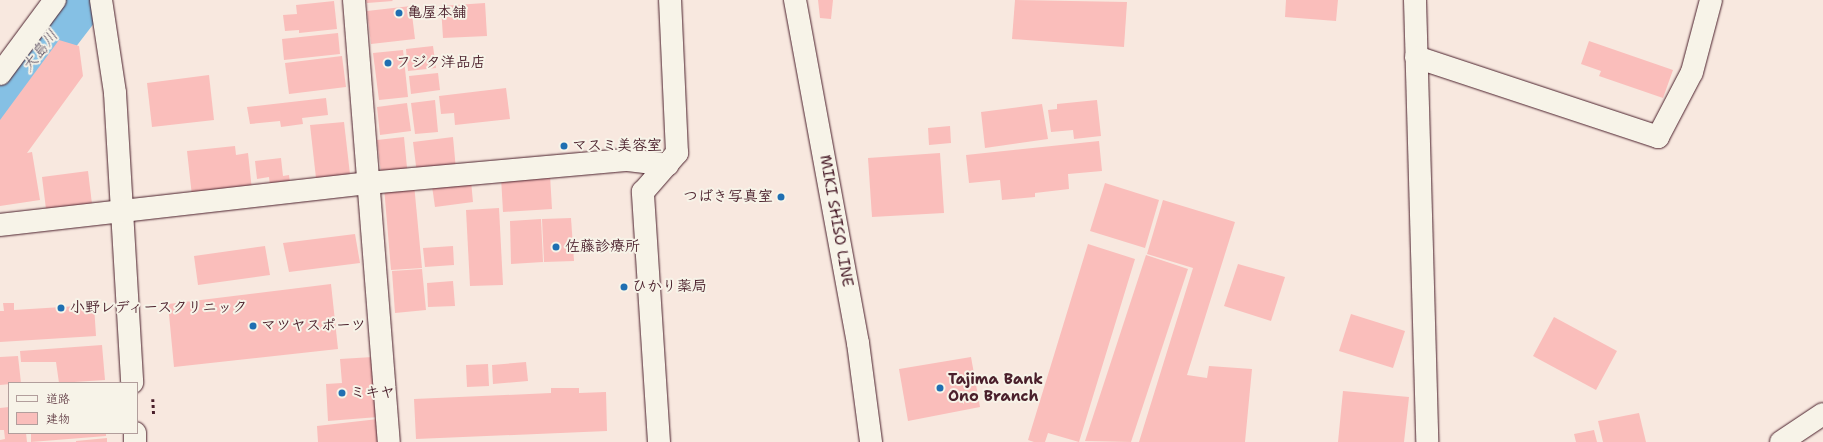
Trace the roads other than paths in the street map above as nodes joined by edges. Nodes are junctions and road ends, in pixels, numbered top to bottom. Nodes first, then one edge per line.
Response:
1 (55, 0) edge
2 (101, 0) edge
3 (354, 0) edge
4 (670, 0) edge
5 (795, 0) edge
6 (1414, 0) edge
7 (1711, 0) edge
8 (1416, 58) junction
9 (0, 74) edge
10 (668, 165) junction
11 (368, 183) junction
12 (122, 212) junction
13 (0, 225) edge
14 (132, 382) edge
15 (1822, 417) edge
16 (389, 442) edge
17 (659, 442) edge
18 (871, 442) edge
19 (1427, 442) edge
20 (1781, 442) edge

1 - 9 street
2 - 12 street
3 - 11 street
4 - 10 street
5 - 18 street, MIKI SHISO LINE
6 - 8 street
7 - 8 street
8 - 19 street
10 - 11 street
10 - 17 street
11 - 12 street
11 - 16 street
12 - 13 street
12 - 14 street
15 - 20 street

